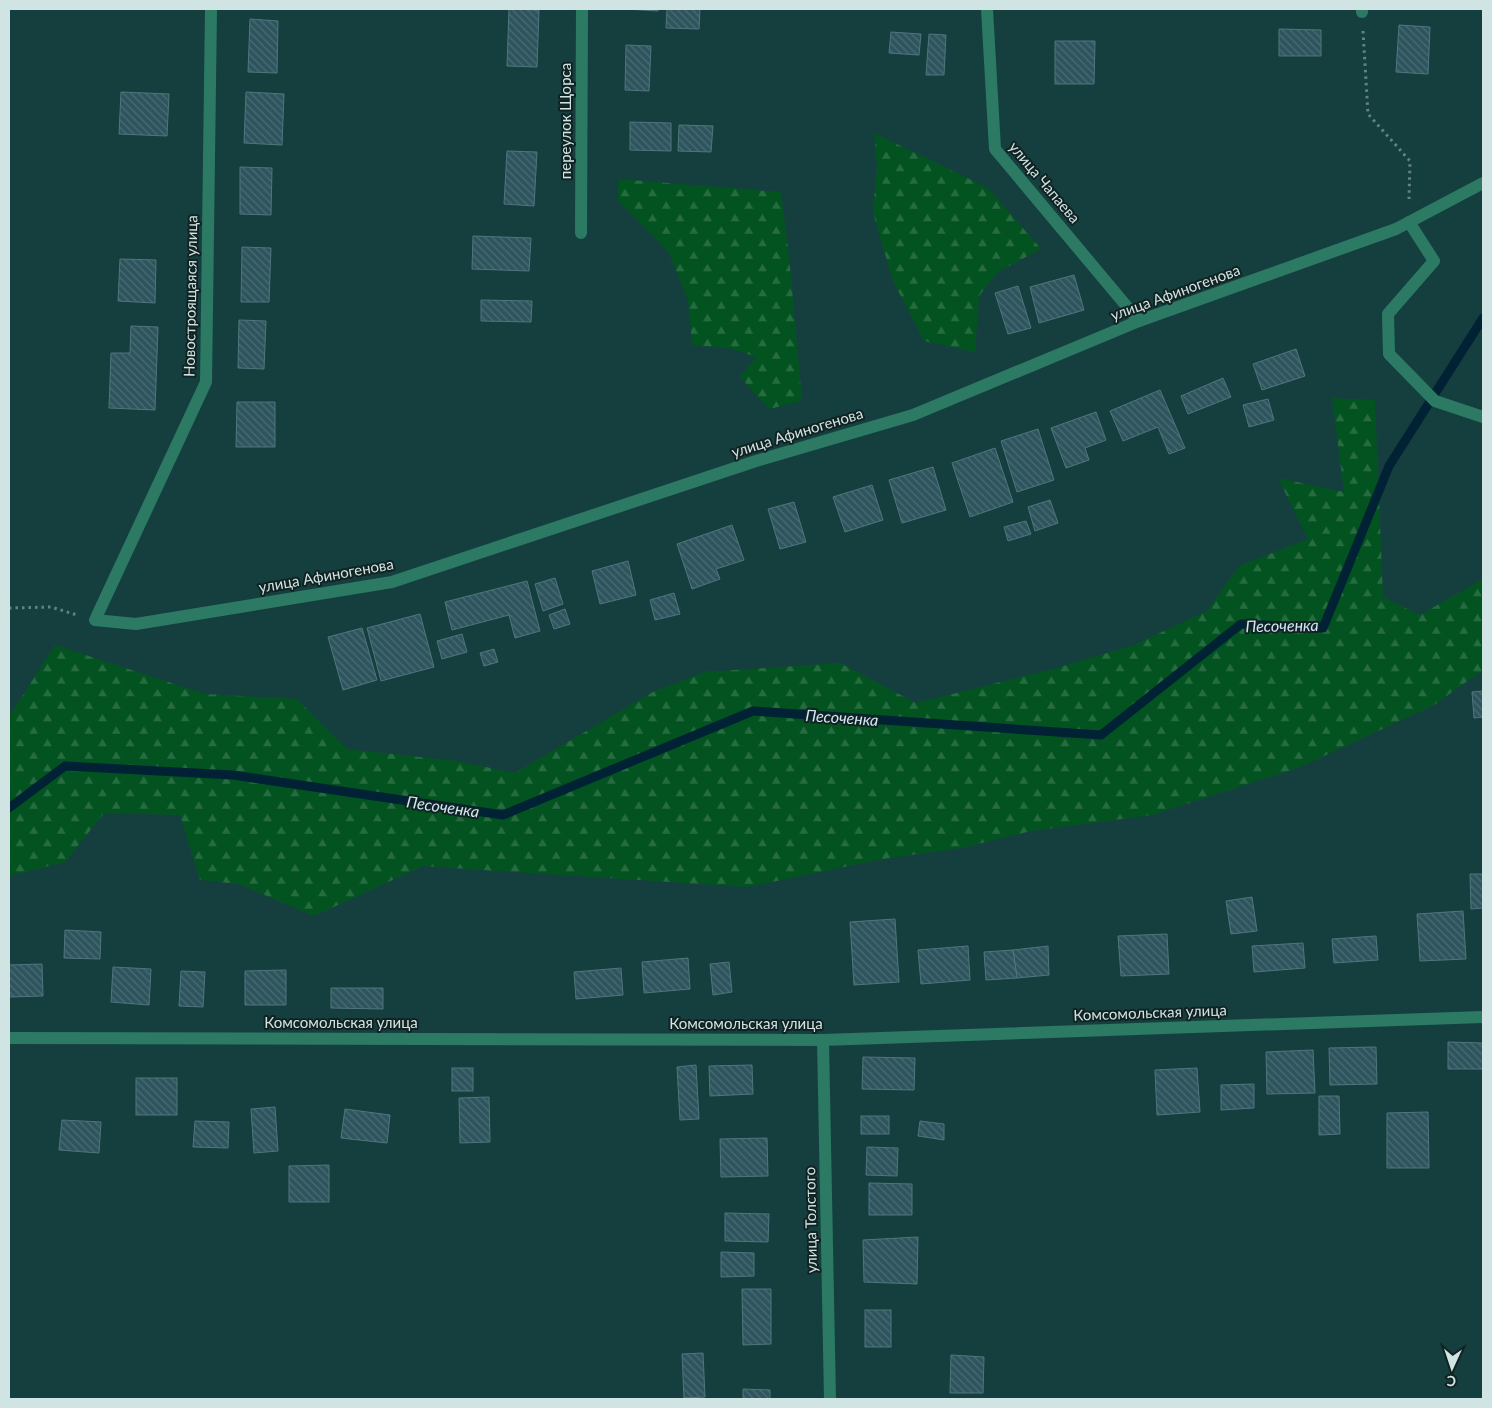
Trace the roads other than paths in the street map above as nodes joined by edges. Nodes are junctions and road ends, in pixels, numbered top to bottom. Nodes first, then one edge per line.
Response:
1 (211, 9) edge
2 (582, 9) edge
3 (986, 9) edge
4 (1483, 183) edge
5 (1409, 222) junction
6 (581, 233) dead end
7 (1139, 321) junction
8 (1483, 417) edge
9 (95, 620) joint
10 (1483, 1017) edge
11 (9, 1038) edge
12 (823, 1040) junction
13 (830, 1399) edge

1 - 9 street, Новостроящаяся улица
2 - 6 street, переулок Щорса
3 - 7 street, улица Чапаева
4 - 5 street, улица Афиногенова
5 - 7 street, улица Афиногенова
5 - 8 street
7 - 9 street, улица Афиногенова
10 - 12 street, Комсомольская улица
11 - 12 street, Комсомольская улица
12 - 13 street, улица Толстого

